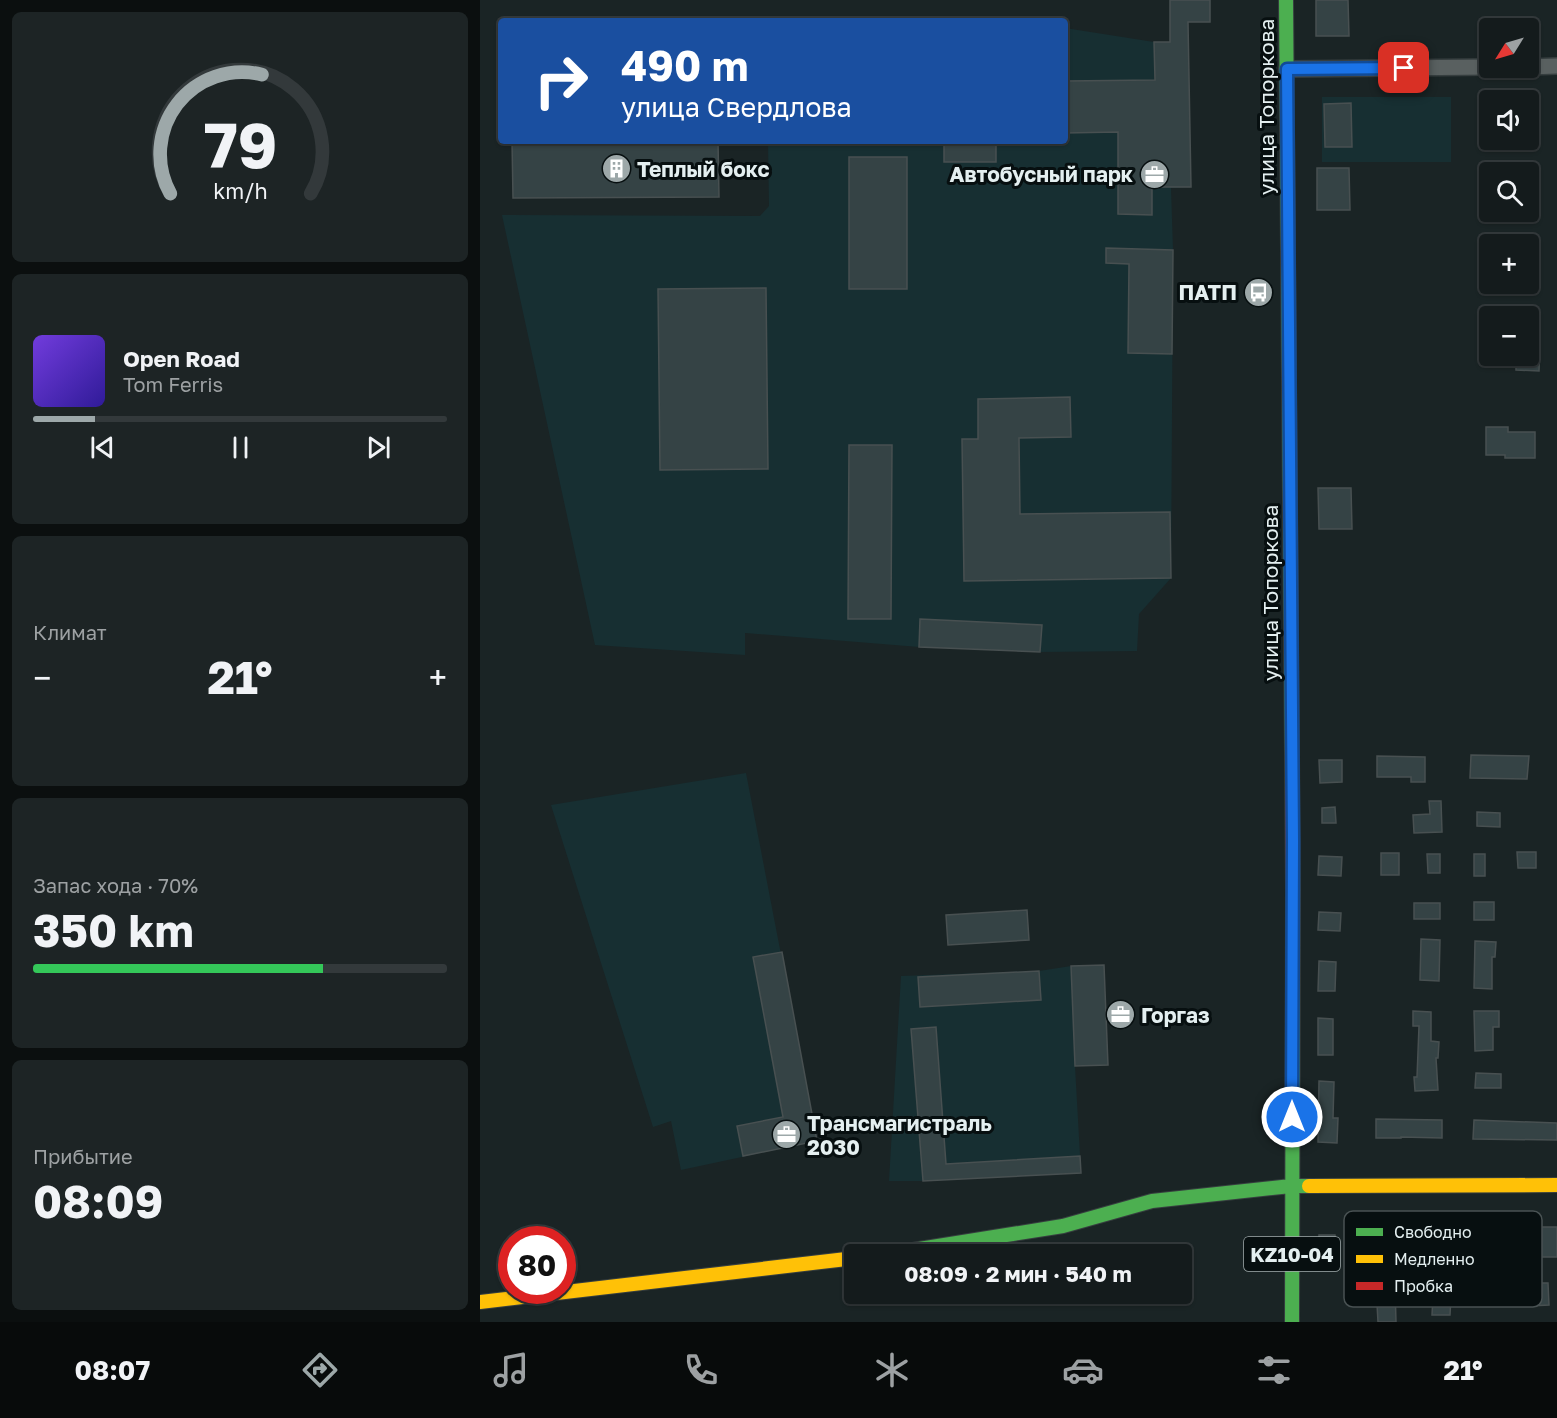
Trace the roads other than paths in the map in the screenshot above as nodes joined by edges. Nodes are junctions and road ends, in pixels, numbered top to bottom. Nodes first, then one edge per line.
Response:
1 (1286, 0) edge
2 (1557, 66) edge
3 (1479, 67) edge
4 (1539, 67) edge
5 (1287, 69) junction
6 (1557, 1185) edge
7 (1292, 1186) junction
8 (950, 1244) edge
9 (844, 1259) edge
10 (480, 1302) edge
11 (1292, 1322) edge

1 - 5 main road, улица Топоркова / KZ10-04
2 - 4 street
3 - 5 street
5 - 7 main road, улица Топоркова / KZ10-04
6 - 7 main road
7 - 8 main road
7 - 11 main road, KZ10-04
9 - 10 main road

